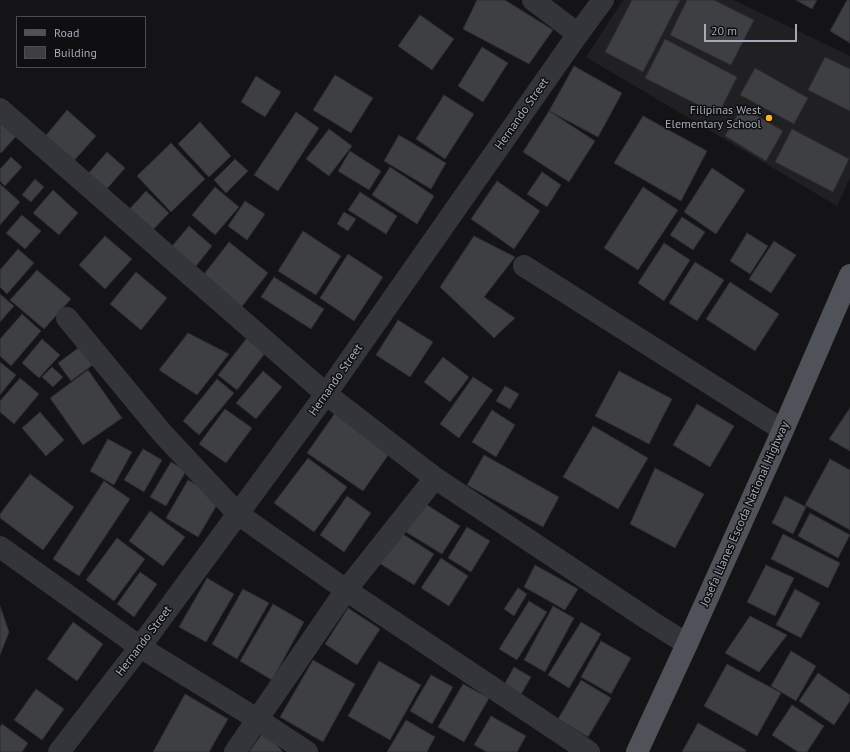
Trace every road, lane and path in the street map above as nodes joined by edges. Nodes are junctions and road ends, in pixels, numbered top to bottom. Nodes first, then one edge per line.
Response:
1 (533, 0) edge
2 (603, 0) edge
3 (578, 34) junction
4 (0, 109) edge
5 (524, 266) dead end
6 (850, 275) edge
7 (67, 318) dead end
8 (326, 394) junction
9 (783, 430) junction
10 (435, 478) junction
11 (238, 514) junction
12 (0, 547) edge
13 (346, 590) junction
14 (687, 644) junction
15 (140, 647) junction
16 (257, 719) junction
17 (59, 752) edge
18 (235, 752) edge
19 (307, 752) edge
20 (589, 752) edge
21 (637, 752) edge

1 - 3 street
2 - 3 street, Hernando Street
3 - 8 street, Hernando Street
4 - 8 street
5 - 9 street
6 - 9 main road, Josefa Llanes Escoda National Highway
7 - 11 street
8 - 10 street
8 - 11 street, Hernando Street
9 - 14 main road, Josefa Llanes Escoda National Highway
10 - 13 street
10 - 14 street
11 - 13 street
11 - 15 street, Hernando Street
12 - 15 street
13 - 16 street
13 - 20 street
14 - 21 main road, Josefa Llanes Escoda National Highway
15 - 16 street
15 - 17 street, Hernando Street
16 - 18 street
16 - 19 street

